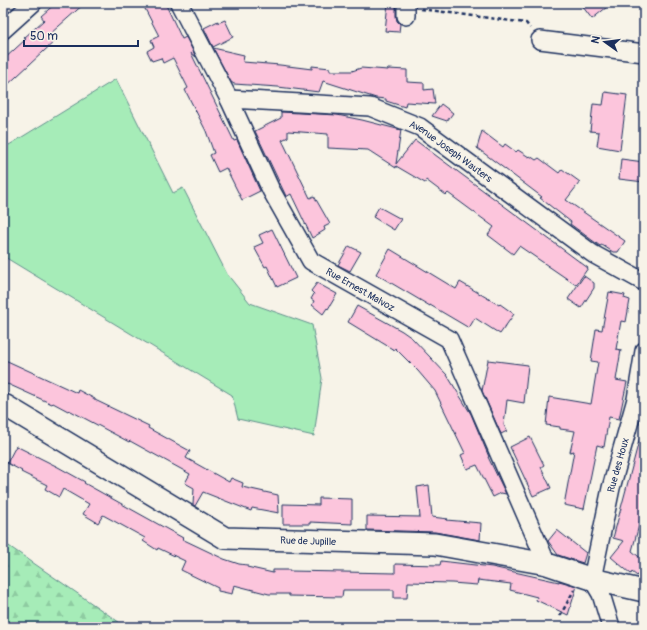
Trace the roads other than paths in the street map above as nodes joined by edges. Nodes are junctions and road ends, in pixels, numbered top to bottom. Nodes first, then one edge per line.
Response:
1 (33, 3) edge
2 (179, 3) edge
3 (3, 30) edge
4 (540, 40) road end
5 (644, 53) edge
6 (230, 99) junction
7 (644, 282) edge
8 (644, 351) edge
9 (3, 405) edge
10 (547, 564) junction
11 (587, 577) junction
12 (644, 591) edge
13 (611, 627) edge

1 - 3 street
2 - 6 street, Rue Ernest Malvoz
4 - 5 street
6 - 7 street, Avenue Joseph Wauters
6 - 10 street, Rue Ernest Malvoz
8 - 11 street, Rue des Houx
9 - 10 street, Rue de Jupille
10 - 11 street, Rue de Jupille
11 - 12 street, Rue de Jupille
11 - 13 street

